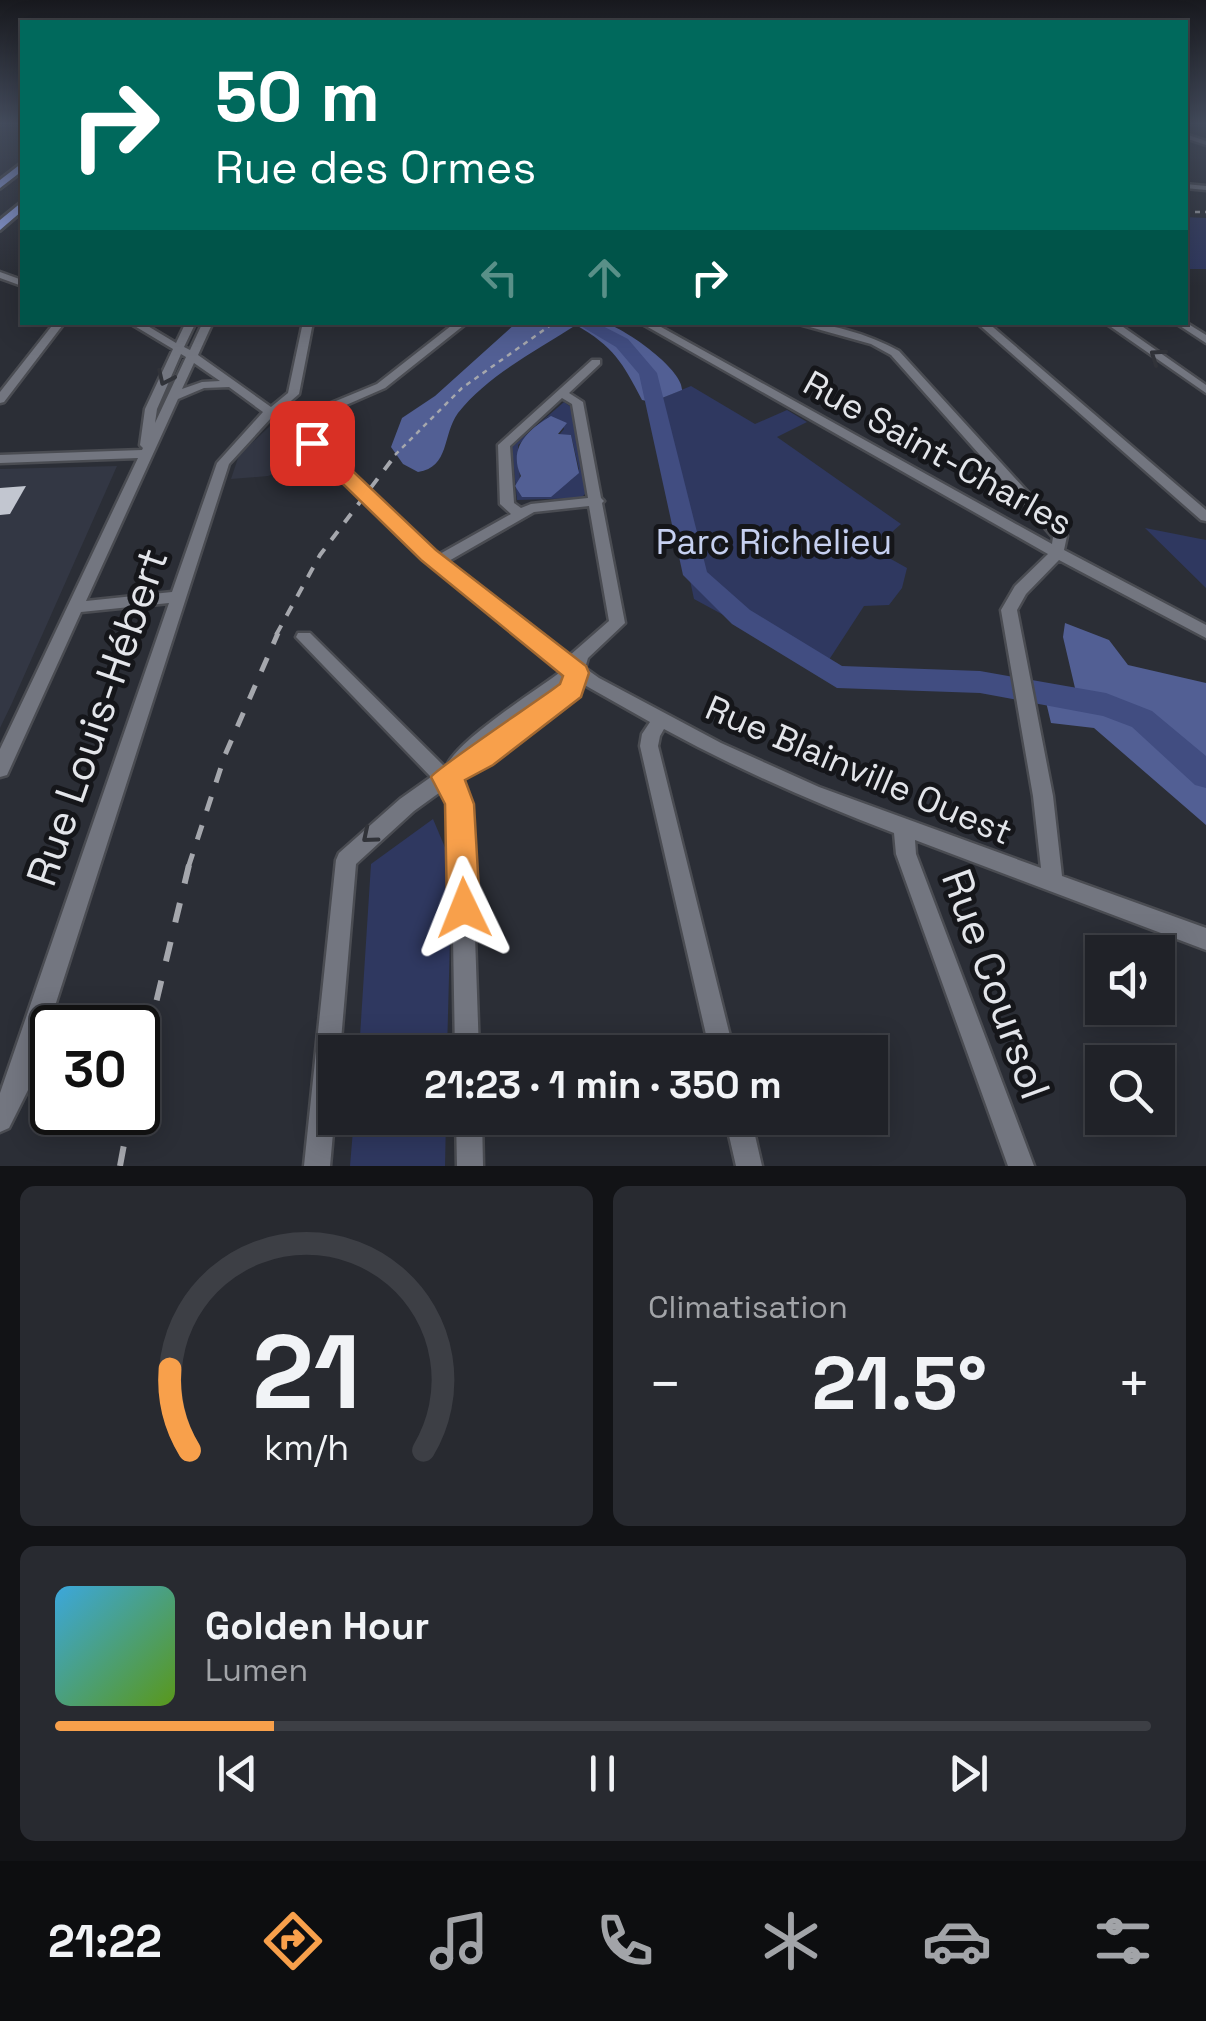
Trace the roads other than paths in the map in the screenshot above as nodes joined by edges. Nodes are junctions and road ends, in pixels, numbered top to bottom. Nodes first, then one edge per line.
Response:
1 (20, 207) edge
2 (0, 226) edge
3 (58, 325) edge
4 (139, 325) edge
5 (177, 325) edge
6 (189, 325) edge
7 (207, 325) edge
8 (307, 325) edge
9 (459, 325) edge
10 (649, 325) edge
11 (809, 325) edge
12 (984, 325) edge
13 (1113, 325) edge
14 (150, 331) junction
15 (179, 348) junction
16 (192, 356) junction
17 (596, 362) dead end
18 (233, 384) junction
19 (1206, 390) edge
20 (561, 393) junction
21 (174, 397) junction
22 (0, 400) edge
23 (271, 411) junction
24 (289, 425) junction
25 (145, 454) junction
26 (0, 459) edge
27 (597, 501) junction
28 (520, 514) junction
29 (1206, 517) edge
30 (1056, 552) junction
31 (437, 562) junction
32 (180, 597) junction
33 (75, 607) junction
34 (1206, 632) edge
35 (304, 637) dead end
36 (576, 666) junction
37 (661, 720) junction
38 (0, 769) edge
39 (446, 777) junction
40 (904, 829) junction
41 (1052, 884) junction
42 (1206, 939) edge
43 (467, 1035) edge
44 (718, 1035) edge
45 (0, 1119) edge
46 (469, 1135) edge
47 (742, 1135) edge
48 (317, 1166) edge
49 (470, 1166) edge
50 (750, 1166) edge
51 (1021, 1166) edge

1 - 2 highway
3 - 22 street
4 - 14 street, Rue Blainville Ouest
5 - 14 street
6 - 15 street
7 - 16 street
8 - 23 street, Rue Louis-Hébert
9 - 24 street
10 - 30 street, Rue Saint-Charles
11 - 30 street
12 - 29 street
19 -> 13 street
14 - 15 street, Rue Blainville Ouest
15 - 16 street, Rue Blainville Ouest
15 -> 25 street
16 - 18 street, Rue Blainville Ouest
16 - 21 street
17 - 20 street
18 - 21 street
18 - 23 street, Rue Blainville Ouest
20 - 27 street
20 - 28 street
21 - 25 street
23 - 24 street, Rue Blainville Ouest
23 - 32 street, Rue Louis-Hébert
24 - 31 street, Rue Blainville Ouest
25 - 26 street
25 - 33 street
27 - 28 street
27 - 36 street
28 - 31 street
30 - 34 street, Rue Saint-Charles
30 - 41 street
31 - 36 street, Rue Blainville Ouest
32 - 33 street
32 - 45 street, Rue Louis-Hébert
33 - 38 street
35 - 39 street
36 - 37 street, Rue Blainville Ouest
36 - 39 street
37 - 40 street, Rue Blainville Ouest
37 - 44 street
39 - 43 street
39 -> 48 street
40 - 41 street, Rue Blainville Ouest
40 - 51 street, Rue Coursol
41 - 42 street, Rue Blainville Ouest
46 - 49 street
47 - 50 street

